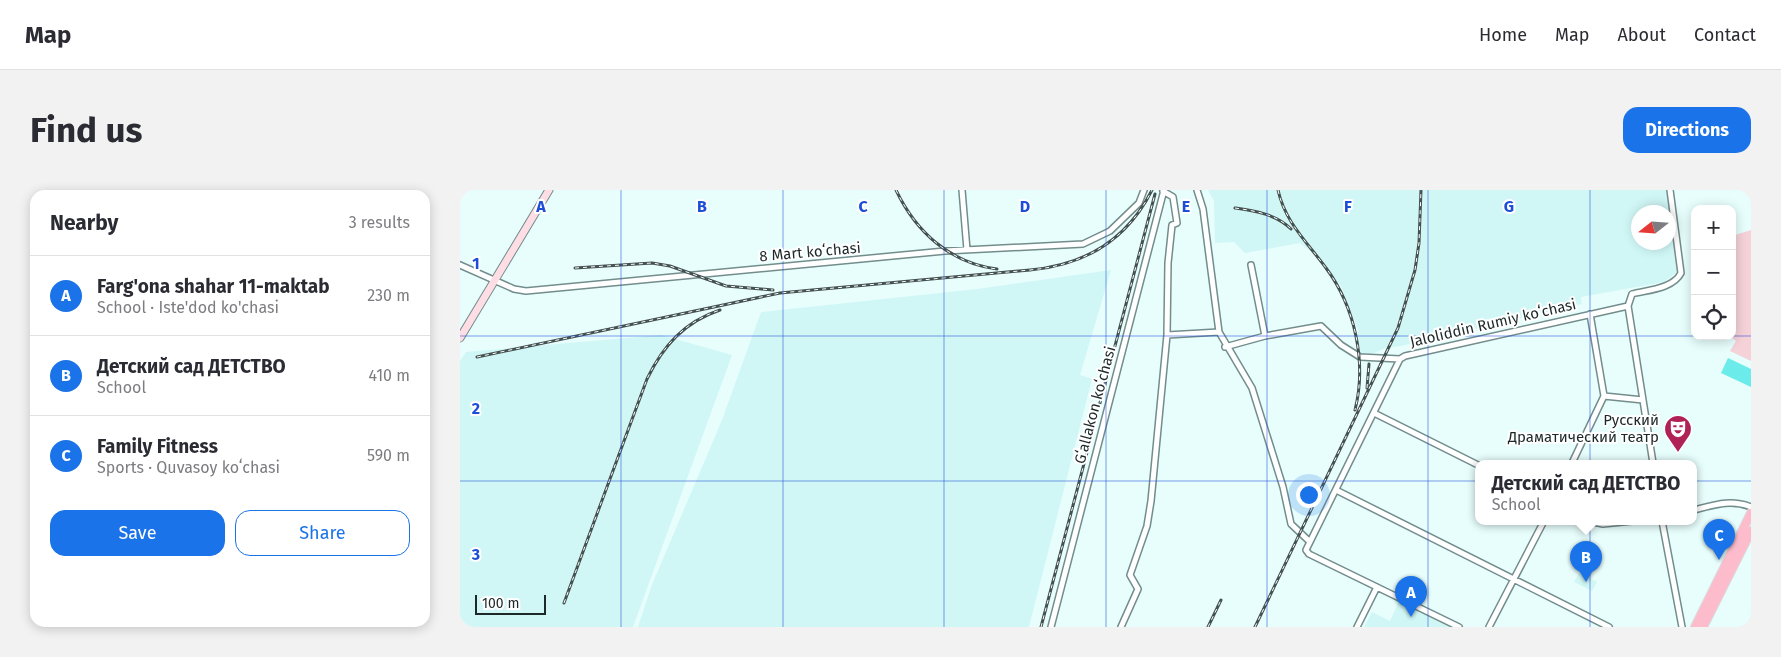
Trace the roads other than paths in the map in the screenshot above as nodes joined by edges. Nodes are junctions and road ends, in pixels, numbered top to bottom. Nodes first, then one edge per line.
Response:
1 (549, 190) edge
2 (962, 190) edge
3 (1144, 190) edge
4 (1163, 190) edge
5 (1197, 190) edge
6 (1670, 190) edge
7 (967, 250) junction
8 (460, 265) edge
9 (1251, 265) dead end
10 (496, 281) junction
11 (1628, 306) junction
12 (1590, 314) junction
13 (1219, 332) junction
14 (1167, 335) junction
15 (1265, 336) junction
16 (460, 338) edge
17 (1225, 346) junction
18 (1400, 359) junction
19 (1604, 396) junction
20 (1643, 400) junction
21 (1374, 413) junction
22 (1573, 460) edge
23 (1653, 460) edge
24 (1475, 464) edge
25 (1336, 490) junction
26 (1751, 506) edge
27 (1697, 509) edge
28 (1751, 513) edge
29 (1542, 525) edge
30 (1663, 525) edge
31 (1751, 531) edge
32 (1309, 541) junction
33 (1514, 579) junction
34 (1377, 587) junction
35 (1051, 627) edge
36 (1121, 627) edge
37 (1357, 627) edge
38 (1459, 627) edge
39 (1489, 627) edge
40 (1609, 627) edge
41 (1682, 627) edge
42 (1695, 627) edge
43 (1703, 627) edge

1 - 10 main road
2 - 7 street
3 - 7 street, 8 Mart koʻchasi
4 - 14 street
4 - 35 street, Gʻallakon koʻchasi
5 - 13 street
6 - 11 street
7 - 10 street, 8 Mart koʻchasi
8 - 10 street, 8 Mart koʻchasi
9 - 15 street
10 - 16 main road
11 - 12 street, Jaloliddin Rumiy koʻchasi
11 - 20 street
12 - 18 street, Jaloliddin Rumiy koʻchasi
12 - 19 street
13 - 14 street
13 - 17 street
14 - 36 street
15 - 17 street
15 - 18 street
17 - 32 street
18 - 21 street, Jaloliddin Rumiy koʻchasi
19 - 20 street
19 - 22 street
20 - 23 street
21 - 24 street
21 - 25 street, Jaloliddin Rumiy koʻchasi
25 - 32 street, Jaloliddin Rumiy koʻchasi
25 - 33 street
26 - 27 street
28 - 42 main road
29 - 33 street
30 - 41 street
31 - 43 main road
32 - 34 street, Jaloliddin Rumiy koʻchasi
33 - 39 street
33 - 40 street
34 - 37 street
34 - 38 street

